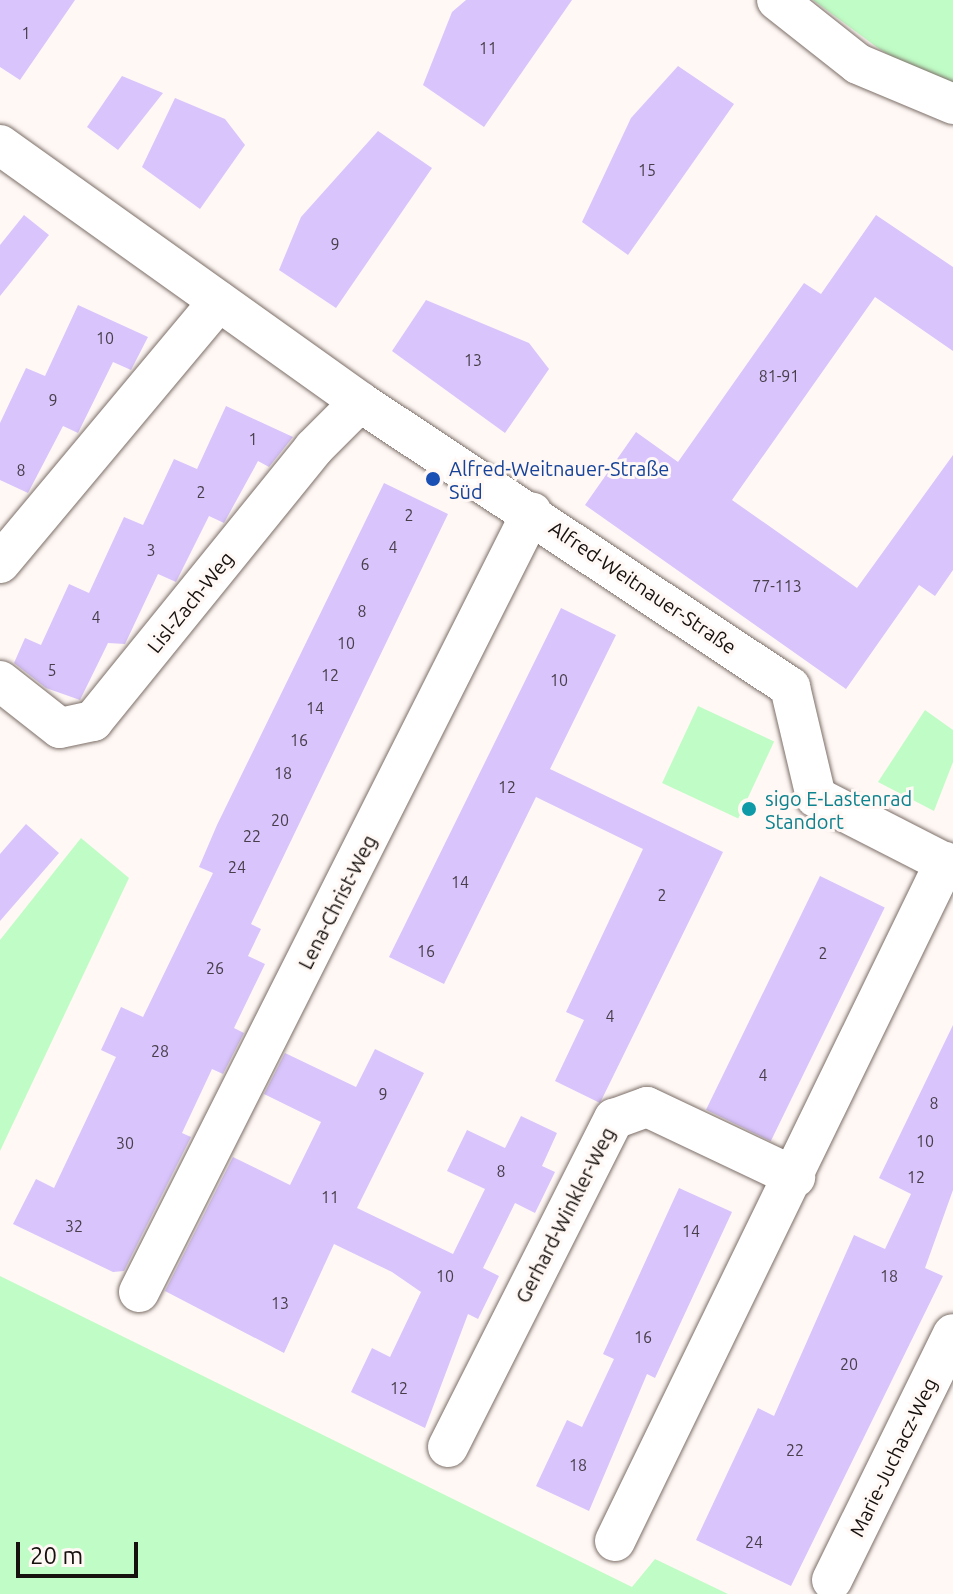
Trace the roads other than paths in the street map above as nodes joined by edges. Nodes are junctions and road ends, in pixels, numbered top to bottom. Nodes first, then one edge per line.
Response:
1 (777, 0) edge
2 (953, 104) edge
3 (0, 145) edge
4 (219, 301) junction
5 (360, 402) junction
6 (532, 512) junction
7 (0, 563) edge
8 (0, 681) edge
9 (949, 864) edge
10 (795, 1177) junction
11 (139, 1292) dead end
12 (953, 1334) edge
13 (448, 1447) dead end
14 (615, 1541) dead end
15 (832, 1580) dead end

1 - 2 street
3 - 4 street, Alfred-Weitnauer-Straße
4 - 5 street, Alfred-Weitnauer-Straße
4 - 7 street
5 - 6 street, Alfred-Weitnauer-Straße
5 - 8 street, Lisl-Zach-Weg
6 - 9 street, Alfred-Weitnauer-Straße
6 - 11 street, Lena-Christ-Weg
9 - 10 street
10 - 13 street, Gerhard-Winkler-Weg
10 - 14 street
12 - 15 street, Marie-Juchacz-Weg

